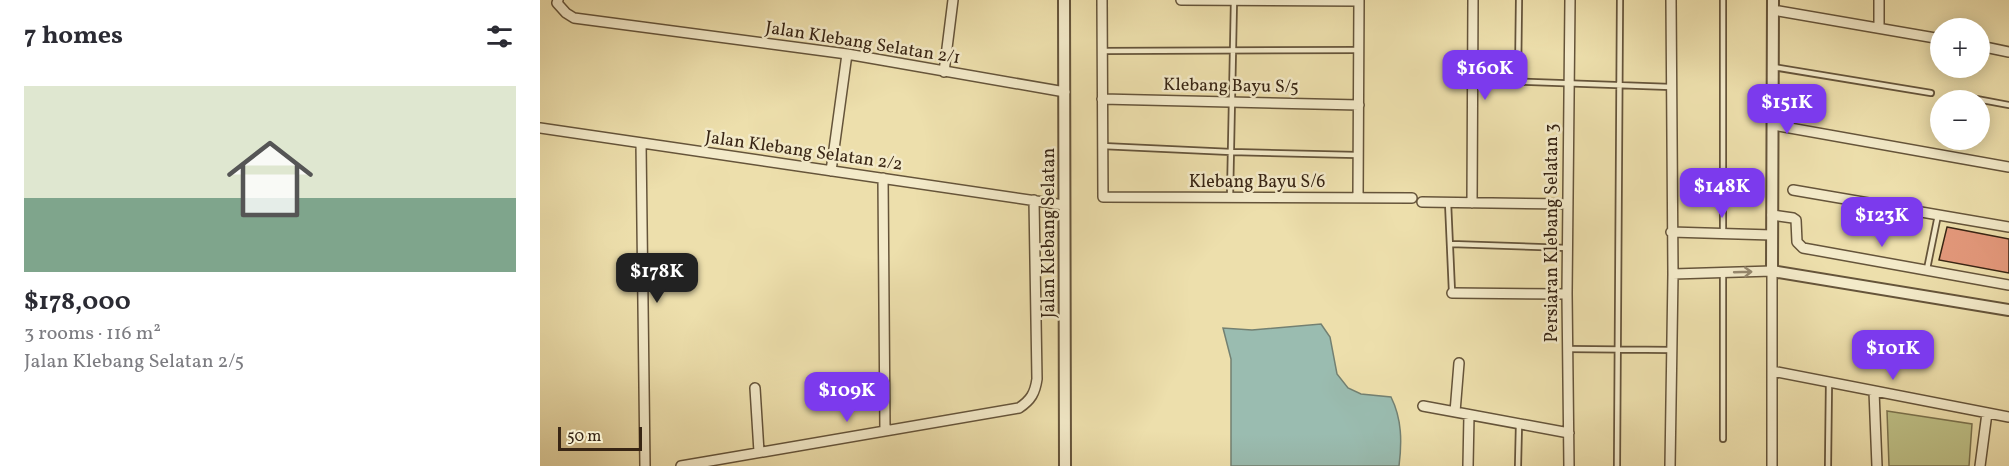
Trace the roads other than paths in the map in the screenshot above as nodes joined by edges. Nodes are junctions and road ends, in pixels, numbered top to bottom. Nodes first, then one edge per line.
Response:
1 (558, 0) edge
2 (953, 0) edge
3 (1064, 0) edge
4 (1102, 0) edge
5 (1180, 0) edge
6 (1234, 0) edge
7 (1259, 0) edge
8 (1307, 0) edge
9 (1473, 0) edge
10 (1519, 0) edge
11 (1570, 0) edge
12 (1620, 0) edge
13 (1671, 0) edge
14 (1723, 0) edge
15 (1879, 0) edge
16 (1359, 1) edge
17 (1773, 5) edge
18 (1879, 27) junction
19 (1930, 37) edge
20 (1990, 48) edge
21 (1233, 50) junction
22 (1359, 50) junction
23 (1102, 51) junction
24 (2009, 52) edge
25 (847, 54) junction
26 (1773, 67) junction
27 (944, 72) junction
28 (1472, 80) junction
29 (1518, 81) junction
30 (1569, 82) junction
31 (1619, 85) junction
32 (1671, 87) junction
33 (1065, 92) junction
34 (1930, 93) edge
35 (1102, 99) junction
36 (1990, 101) edge
37 (1232, 102) junction
38 (1359, 105) junction
39 (2009, 105) edge
40 (1773, 125) junction
41 (540, 128) edge
42 (641, 143) junction
43 (1102, 146) junction
44 (1231, 152) junction
45 (1358, 155) junction
46 (2009, 167) edge
47 (831, 171) junction
48 (883, 178) junction
49 (1793, 190) dead end
50 (1230, 197) junction
51 (1358, 197) junction
52 (1412, 198) dead end
53 (1034, 200) junction
54 (1422, 202) dead end
55 (1448, 202) junction
56 (1472, 202) junction
57 (1568, 204) junction
58 (1064, 205) junction
59 (1772, 215) junction
60 (1938, 215) junction
61 (2009, 227) edge
62 (1671, 232) junction
63 (1723, 233) junction
64 (1772, 234) junction
65 (1451, 244) junction
66 (1568, 248) junction
67 (1927, 269) junction
68 (1772, 271) junction
69 (1723, 272) junction
70 (1673, 274) junction
71 (2009, 285) edge
72 (1452, 293) joint
73 (1567, 294) junction
74 (2009, 310) edge
75 (1567, 349) junction
76 (1672, 350) junction
77 (1618, 351) junction
78 (1459, 363) dead end
79 (1772, 371) junction
80 (1829, 382) junction
81 (755, 388) dead end
82 (1874, 391) junction
83 (1423, 406) dead end
84 (1455, 412) junction
85 (1987, 413) junction
86 (1469, 415) junction
87 (2009, 417) edge
88 (1519, 424) junction
89 (885, 430) junction
90 (1569, 433) junction
91 (1723, 439) dead end
92 (759, 452) junction
93 (645, 466) edge
94 (681, 466) edge
95 (1065, 466) edge
96 (1468, 466) edge
97 (1518, 466) edge
98 (1569, 466) edge
99 (1617, 466) edge
100 (1670, 466) edge
101 (1772, 466) edge
102 (1828, 466) edge
103 (1877, 466) edge
104 (1980, 466) edge

1 - 25 street, Jalan Klebang Selatan 2/1
2 - 27 street
3 - 33 street, Jalan Klebang Selatan
4 - 23 street
5 - 6 street
6 - 7 street
6 - 21 lane
7 - 8 street
8 - 16 street
9 - 28 street
10 - 29 lane
11 - 30 street, Persiaran Klebang Selatan 3
12 - 31 lane
13 - 32 street
14 - 63 lane
15 - 18 street
16 - 22 street
17 - 18 street
17 - 26 street
18 - 19 street
20 - 24 street
21 - 22 lane
21 - 23 lane
21 - 37 lane
22 - 38 street
23 - 35 street
25 - 27 street, Jalan Klebang Selatan 2/1
25 - 47 street
26 - 34 lane
26 - 40 street
27 - 33 street, Jalan Klebang Selatan 2/1
28 - 29 lane
28 - 56 street
29 - 30 lane
30 - 31 lane
30 - 57 street, Persiaran Klebang Selatan 3
31 - 32 lane
31 - 77 lane
32 - 62 street
33 - 58 street, Jalan Klebang Selatan
35 - 37 street, Klebang Bayu S/5
35 - 43 street
36 - 39 lane
37 - 38 street, Klebang Bayu S/5
37 - 44 lane
38 - 45 street
40 - 46 street
40 - 59 street
41 - 42 street, Jalan Klebang Selatan 2/2
42 - 47 street, Jalan Klebang Selatan 2/2
42 - 93 street
43 - 44 lane
43 - 50 street, Klebang Bayu S/6
44 - 45 lane
44 - 50 lane
45 - 51 street
47 - 48 street, Jalan Klebang Selatan 2/2
48 - 53 street, Jalan Klebang Selatan 2/2
48 - 89 street
49 - 60 street
50 - 51 street, Klebang Bayu S/6
51 - 52 street, Klebang Bayu S/6
53 - 58 street, Jalan Klebang Selatan 2/2
53 - 89 street
54 - 55 street
55 - 56 street
55 - 65 lane
56 - 57 street
57 - 66 street, Persiaran Klebang Selatan 3
58 - 95 street, Jalan Klebang Selatan
59 - 64 street
59 - 67 street
60 - 61 street
60 - 67 lane
62 - 63 street
62 - 70 street
63 - 64 street
64 - 68 street
65 - 66 lane
65 - 72 lane
66 - 73 street, Persiaran Klebang Selatan 3
67 - 71 street
69 -> 68 street
68 - 74 street
68 - 79 street
69 - 70 street
69 - 91 lane
70 - 76 street
72 - 73 street
73 - 75 street, Persiaran Klebang Selatan 3
75 - 77 lane
75 - 90 street, Persiaran Klebang Selatan 3
76 - 77 lane
76 - 100 street
77 - 99 lane
78 - 84 street
79 - 80 street
79 - 101 street
80 - 82 street
80 - 102 lane
81 - 92 street
82 - 85 street
82 - 103 street
83 - 84 street
84 - 86 street
85 - 87 street
85 - 104 street
86 - 88 street
86 - 96 street
88 - 90 street
88 - 97 lane
89 - 92 street
90 - 98 street, Persiaran Klebang Selatan 3
92 - 94 street

